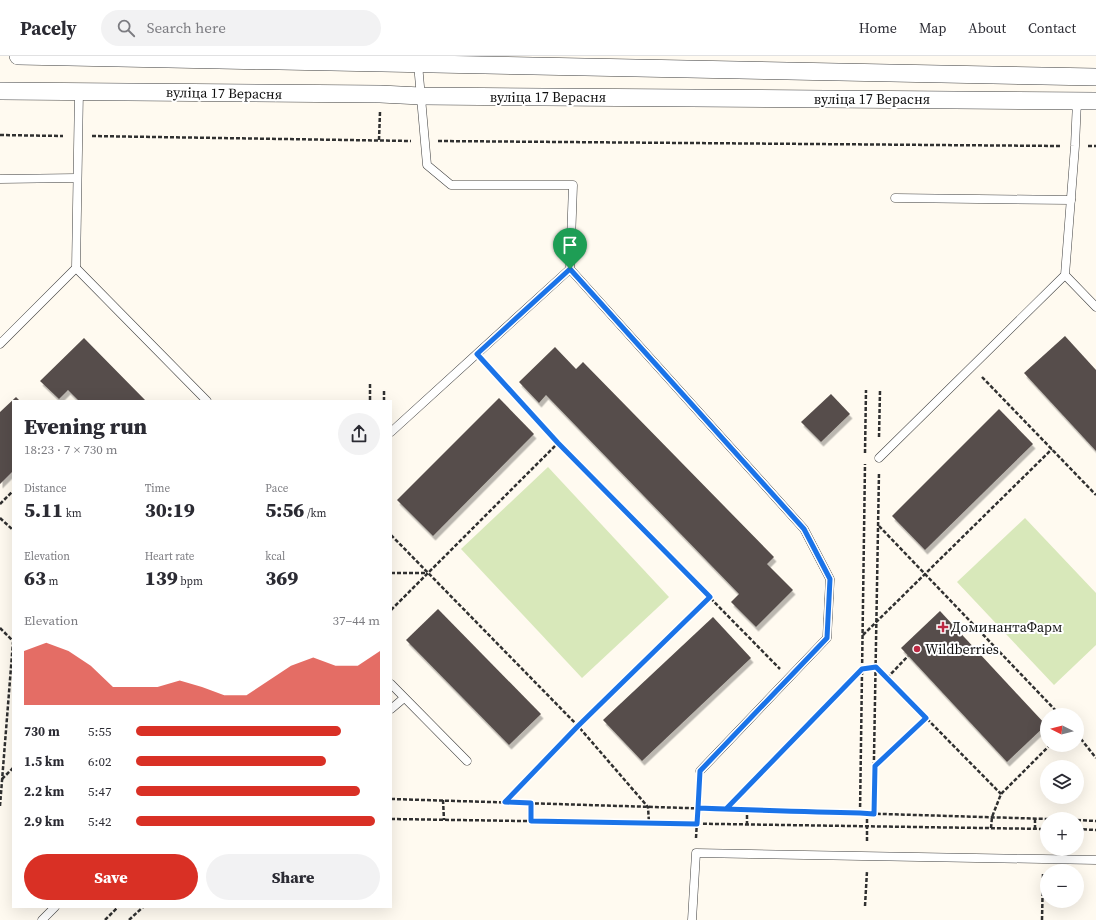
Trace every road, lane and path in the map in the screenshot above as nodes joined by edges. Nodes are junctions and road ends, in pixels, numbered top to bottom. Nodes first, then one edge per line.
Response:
1 (18, 56) edge
2 (418, 64) junction
3 (1096, 77) edge
4 (0, 91) edge
5 (79, 91) junction
6 (421, 96) junction
7 (1077, 101) junction
8 (1096, 101) edge
9 (0, 135) edge
10 (78, 136) junction
11 (424, 141) junction
12 (1075, 146) junction
13 (1096, 146) edge
14 (77, 178) junction
15 (0, 179) edge
16 (894, 198) dead end
17 (1071, 200) junction
18 (76, 268) junction
19 (570, 269) junction
20 (1065, 275) junction
21 (1096, 308) edge
22 (0, 344) edge
23 (477, 354) junction
24 (972, 366) junction
25 (370, 384) dead end
26 (866, 390) dead end
27 (384, 391) dead end
28 (880, 391) dead end
29 (206, 400) edge
30 (370, 400) edge
31 (384, 400) edge
32 (392, 431) edge
33 (558, 443) junction
34 (1052, 449) junction
35 (865, 454) dead end
36 (879, 458) junction
37 (865, 462) dead end
38 (12, 492) edge
39 (1096, 494) edge
40 (0, 504) edge
41 (0, 518) edge
42 (879, 526) junction
43 (12, 529) edge
44 (392, 536) edge
45 (392, 573) edge
46 (428, 573) junction
47 (925, 574) junction
48 (710, 597) junction
49 (392, 609) edge
50 (877, 621) junction
51 (0, 628) edge
52 (862, 635) junction
53 (12, 640) edge
54 (12, 654) edge
55 (908, 656) dead end
56 (876, 667) junction
57 (862, 669) junction
58 (788, 678) junction
59 (887, 678) junction
60 (392, 685) edge
61 (404, 698) junction
62 (392, 708) edge
63 (1053, 708) edge
64 (926, 718) junction
65 (578, 726) junction
66 (1084, 743) edge
67 (1043, 752) edge
68 (1096, 758) edge
69 (467, 760) dead end
70 (875, 766) junction
71 (12, 769) edge
72 (700, 771) joint
73 (2, 779) junction
74 (1001, 794) junction
75 (392, 799) edge
76 (442, 800) junction
77 (505, 802) junction
78 (531, 803) junction
79 (0, 806) edge
80 (648, 807) junction
81 (698, 808) junction
82 (726, 809) junction
83 (747, 810) junction
84 (860, 813) junction
85 (874, 814) junction
86 (992, 817) junction
87 (392, 819) edge
88 (1035, 819) junction
89 (1040, 819) edge
90 (444, 820) junction
91 (1084, 820) edge
92 (1096, 820) edge
93 (531, 821) junction
94 (649, 823) junction
95 (697, 824) junction
96 (747, 825) junction
97 (992, 828) junction
98 (1035, 829) junction
99 (1040, 829) edge
100 (1084, 830) edge
101 (1096, 830) edge
102 (696, 853) junction
103 (1044, 859) junction
104 (1096, 860) edge
105 (54, 908) edge
106 (117, 908) edge
107 (142, 908) edge
108 (42, 920) edge
109 (105, 920) edge
110 (129, 920) edge
111 (692, 920) edge
112 (1042, 920) edge

1 - 2 street, вуліца 17 Верасня
2 - 3 street, вуліца 17 Верасня
2 - 6 lane
4 - 5 street, вуліца 17 Верасня
5 - 6 street, вуліца 17 Верасня
5 - 10 lane
6 - 7 street, вуліца 17 Верасня
6 - 11 lane
7 - 8 street, вуліца 17 Верасня
7 - 12 lane
9 - 10 path
10 - 11 path
10 - 14 lane
11 - 12 path
11 - 19 lane
12 - 13 path
12 - 17 lane
14 - 15 lane
14 - 18 lane
16 - 17 lane
17 - 20 lane
18 - 22 lane
18 - 29 lane
19 - 23 lane
19 - 58 lane
20 - 21 lane
20 - 24 lane
23 - 32 lane
23 - 33 path
24 - 34 path
24 - 36 lane
25 - 30 path
26 - 35 path
27 - 31 path
28 - 36 path
33 - 46 path
33 - 48 path
34 - 39 path
34 - 47 path
36 - 42 path
37 - 52 path
38 - 40 path
41 - 43 path
42 - 47 path
42 - 50 path
44 - 46 path
45 - 46 path
46 - 49 path
46 - 65 path
47 - 50 path
47 - 63 path
48 - 58 path
48 - 65 path
50 - 52 path
50 - 56 path
51 - 53 path
52 - 57 path
54 - 73 path
55 - 59 path
56 - 57 path
56 - 59 path
56 - 70 path
57 - 82 path
57 - 84 path
58 - 72 lane
59 - 64 path
60 - 61 lane
61 - 62 lane
61 - 69 lane
64 - 70 path
64 - 74 path
65 - 77 path
65 - 80 path
66 - 68 path
67 - 74 path
70 - 85 path
71 - 73 path
72 - 81 path
73 - 79 path
74 - 86 path
75 - 76 path
76 - 77 path
76 - 90 path
77 - 78 path
78 - 80 path
78 - 93 path
80 - 81 path
80 - 94 path
81 - 82 path
81 - 95 path
82 - 83 path
83 - 84 path
83 - 96 path
84 - 85 path
85 - 86 path
86 - 88 path
86 - 97 path
87 - 90 path
88 - 89 path
88 - 98 path
90 - 93 path
91 - 92 path
93 - 94 path
94 - 95 path
95 - 96 path
95 - 102 path
96 - 97 path
97 - 98 path
98 - 99 path
100 - 101 path
102 - 103 lane
102 - 111 lane
103 - 104 lane
103 - 112 path
105 - 108 lane
106 - 109 path
107 - 110 path

